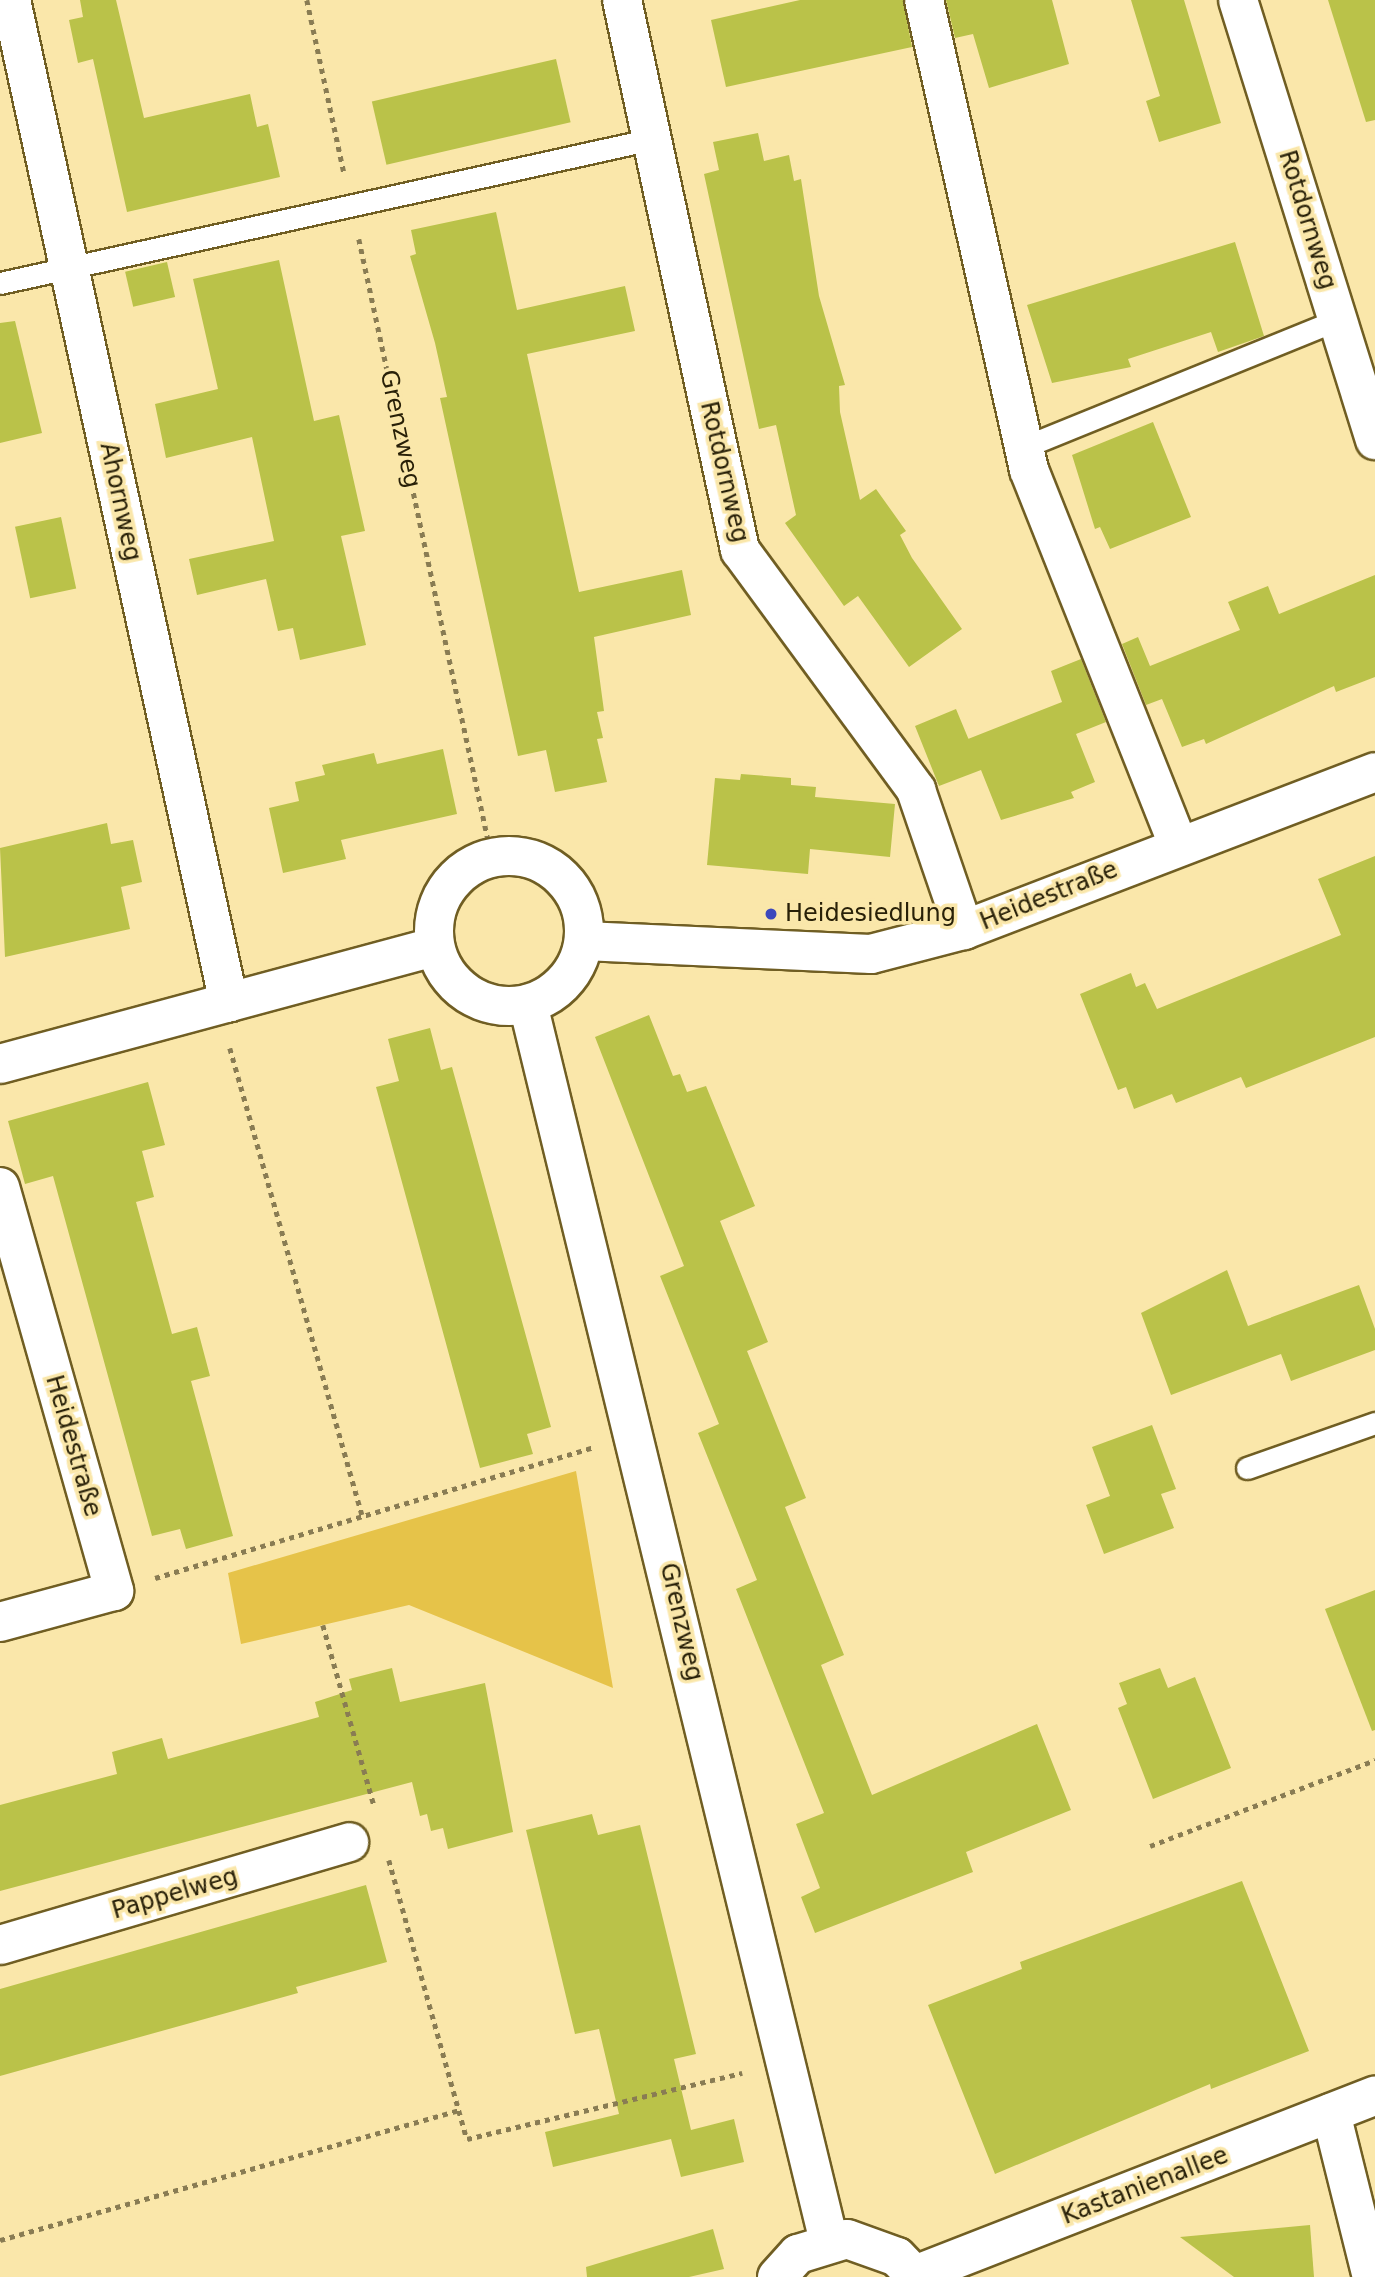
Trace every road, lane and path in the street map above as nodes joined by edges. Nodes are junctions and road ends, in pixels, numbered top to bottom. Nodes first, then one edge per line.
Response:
1 (11, 0) edge
2 (307, 0) edge
3 (622, 0) edge
4 (923, 0) edge
5 (1238, 0) edge
6 (652, 139) junction
7 (351, 206) junction
8 (69, 268) junction
9 (0, 283) edge
10 (1337, 320) junction
11 (1375, 440) edge
12 (1024, 447) junction
13 (1375, 772) edge
14 (1178, 845) junction
15 (492, 858) junction
16 (964, 930) junction
17 (584, 941) junction
18 (435, 947) junction
19 (223, 1004) junction
20 (528, 1004) junction
21 (0, 1064) edge
22 (0, 1187) edge
23 (1375, 1423) edge
24 (637, 1436) junction
25 (1247, 1468) dead end
26 (362, 1516) junction
27 (114, 1591) junction
28 (0, 1622) edge
29 (323, 1625) dead end
30 (1375, 1760) edge
31 (365, 1836) junction
32 (1150, 1846) dead end
33 (0, 1945) edge
34 (787, 2062) junction
35 (1375, 2096) edge
36 (458, 2110) junction
37 (1331, 2113) junction
38 (0, 2240) edge
39 (828, 2242) junction
40 (916, 2276) edge
41 (777, 2277) edge
42 (1372, 2277) edge

1 - 8 street, Ahornweg
2 - 7 path, Grenzweg
3 - 6 street, Rotdornweg
4 - 12 street
5 - 10 street, Rotdornweg
6 - 7 lane
6 - 16 street, Rotdornweg
7 - 8 lane
7 - 15 path, Grenzweg
8 - 9 lane
8 - 19 street, Ahornweg
10 - 11 street, Rotdornweg
10 - 12 lane
12 - 14 street
13 - 14 street, Heidestraße
14 - 16 street, Heidestraße
15 - 17 street
15 - 18 street
16 - 17 street, Heidestraße
17 - 20 street
18 - 19 street
18 - 20 street
19 - 21 street
19 - 26 path
20 - 24 street, Grenzweg
22 - 27 street, Heidestraße
23 - 25 lane
24 - 26 path
24 - 34 street, Grenzweg
26 - 27 path
27 - 28 street
29 - 31 path
30 - 32 path
31 - 33 street, Pappelweg
31 - 36 path
34 - 36 path
34 - 39 street, Grenzweg
35 - 37 street, Kastanienallee
36 - 38 path
37 - 40 street, Kastanienallee
37 - 42 street
39 - 40 street, Kastanienallee
39 - 41 street, Kastanienallee

